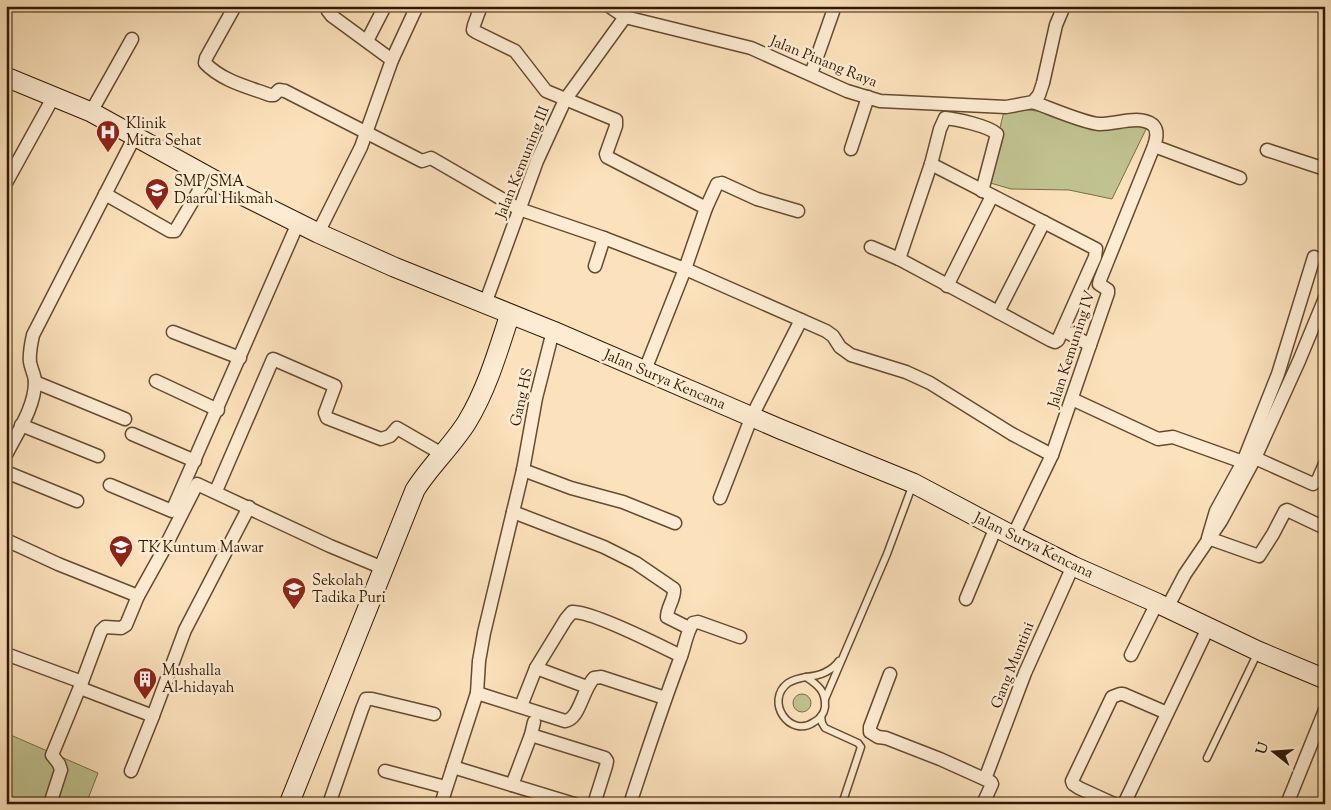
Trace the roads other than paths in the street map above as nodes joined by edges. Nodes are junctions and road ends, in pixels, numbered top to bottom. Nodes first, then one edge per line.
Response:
1 (329, 6) edge
2 (385, 6) edge
3 (417, 6) edge
4 (481, 6) edge
5 (609, 6) edge
6 (835, 6) edge
7 (1064, 6) edge
8 (232, 7) edge
9 (625, 17) junction
10 (369, 37) dead end
11 (132, 39) dead end
12 (392, 60) junction
13 (811, 74) junction
14 (6, 77) edge
15 (54, 96) junction
16 (868, 97) junction
17 (565, 100) junction
18 (1033, 102) junction
19 (91, 112) junction
20 (367, 132) junction
21 (135, 136) junction
22 (1154, 146) junction
23 (851, 149) dead end
24 (1267, 150) dead end
25 (931, 164) junction
26 (1325, 169) edge
27 (207, 176) junction
28 (1240, 178) dead end
29 (6, 183) edge
30 (987, 193) junction
31 (105, 194) junction
32 (519, 208) junction
33 (706, 208) junction
34 (798, 212) dead end
35 (1044, 222) junction
36 (298, 223) junction
37 (318, 232) junction
38 (604, 238) junction
39 (871, 247) dead end
40 (1314, 257) dead end
41 (899, 259) junction
42 (595, 266) dead end
43 (685, 269) junction
44 (948, 286) junction
45 (1325, 298) edge
46 (485, 304) junction
47 (998, 312) junction
48 (510, 314) junction
49 (801, 320) junction
50 (1063, 330) junction
51 (553, 331) junction
52 (173, 332) dead end
53 (1090, 345) junction
54 (240, 358) junction
55 (645, 370) junction
56 (35, 382) junction
57 (156, 382) dead end
58 (1072, 399) junction
59 (218, 410) junction
60 (752, 416) junction
61 (125, 419) dead end
62 (20, 425) junction
63 (132, 434) dead end
64 (442, 454) junction
65 (6, 455) edge
66 (1052, 455) junction
67 (98, 456) dead end
68 (1255, 458) junction
69 (195, 461) junction
70 (1243, 462) junction
71 (1325, 464) edge
72 (524, 470) junction
73 (6, 472) edge
74 (913, 483) junction
75 (110, 485) dead end
76 (216, 491) junction
77 (720, 498) dead end
78 (77, 501) dead end
79 (249, 507) junction
80 (513, 512) junction
81 (675, 523) dead end
82 (996, 527) junction
83 (1325, 528) edge
84 (1013, 536) junction
85 (1208, 538) junction
86 (6, 540) edge
87 (1073, 566) junction
88 (383, 568) junction
89 (138, 596) junction
90 (966, 599) dead end
91 (1162, 605) junction
92 (690, 628) junction
93 (1208, 628) junction
94 (740, 637) dead end
95 (844, 651) junction
96 (1258, 651) junction
97 (6, 654) edge
98 (1132, 655) dead end
99 (681, 656) junction
100 (536, 668) junction
101 (890, 674) dead end
102 (806, 676) junction
103 (1325, 679) edge
104 (81, 685) junction
105 (587, 687) junction
106 (477, 693) junction
107 (665, 698) junction
108 (825, 699) junction
109 (521, 706) junction
110 (1325, 710) edge
111 (434, 714) dead end
112 (1167, 714) junction
113 (153, 716) junction
114 (821, 716) junction
115 (534, 722) dead end
116 (531, 736) junction
117 (1208, 758) dead end
118 (453, 766) junction
119 (131, 771) dead end
120 (385, 772) dead end
121 (985, 779) junction
122 (512, 785) junction
123 (445, 787) junction
124 (50, 804) edge
125 (289, 804) edge
126 (329, 804) edge
127 (441, 804) edge
128 (574, 804) edge
129 (594, 804) edge
130 (630, 804) edge
131 (842, 804) edge
132 (983, 804) edge
133 (1114, 804) edge
134 (1124, 804) edge
135 (1286, 804) edge

1 - 12 street
2 - 10 street
3 - 12 street
4 - 17 street
5 - 9 street
6 - 13 street
7 - 18 street
8 - 20 street
9 - 13 street, Jalan Pinang Raya
9 - 17 street, Jalan Kemuning III
11 - 19 street
12 - 20 street
13 - 16 street, Jalan Pinang Raya
14 - 15 main road, Jalan Surya Kencana
15 - 19 main road, Jalan Surya Kencana
15 - 29 street
16 - 18 street, Jalan Pinang Raya
16 - 23 street
17 - 32 street, Jalan Kemuning III
17 - 33 street
18 - 22 street
19 - 21 main road, Jalan Surya Kencana
20 - 32 street
20 - 37 street
21 - 27 main road, Jalan Surya Kencana
21 - 31 street
22 - 28 street
22 - 53 street, Jalan Kemuning IV
24 - 26 street
25 - 30 street
25 - 30 street
25 - 41 street
27 - 31 street
27 - 36 main road, Jalan Surya Kencana
30 - 35 street
30 - 44 street
31 - 56 street
32 - 38 street
32 - 46 street, Jalan Kemuning III
33 - 34 street
33 - 43 street
35 - 47 street
35 - 50 street
36 - 37 main road, Jalan Surya Kencana
36 - 54 street
37 - 46 main road, Jalan Surya Kencana
38 - 42 street
38 - 43 street
39 - 41 street
40 - 70 street
41 - 44 street
43 - 49 street
43 - 55 street
44 - 47 street
45 - 68 street
46 - 48 main road, Jalan Surya Kencana
47 - 50 street
48 - 51 main road, Jalan Surya Kencana
48 - 64 main road
49 - 60 street
49 - 66 street
50 - 53 street
51 - 55 main road, Jalan Surya Kencana
51 - 72 street, Gang HS
52 - 54 street
53 - 58 street, Jalan Kemuning IV
54 - 59 street
55 - 60 main road, Jalan Surya Kencana
56 - 61 street
56 - 62 street
57 - 59 street
58 - 66 street, Jalan Kemuning IV
58 - 70 street
59 - 69 street
60 - 74 main road, Jalan Surya Kencana
60 - 77 street
62 - 65 street
62 - 67 street
63 - 69 street
64 - 76 street
64 - 88 main road
66 - 84 street, Jalan Kemuning IV
68 - 71 street
68 - 85 street
69 - 75 street
70 - 85 street
72 - 80 street, Gang HS
72 - 81 street
73 - 78 street
74 - 82 main road, Jalan Surya Kencana
74 - 95 lane
76 - 79 street
76 - 89 street
79 - 88 street
79 - 113 street
80 - 92 street
80 - 106 street, Gang HS
82 - 84 main road, Jalan Surya Kencana
82 - 90 street
83 - 85 street
84 - 87 main road, Jalan Surya Kencana
85 - 91 street
86 - 89 street
87 - 91 main road, Jalan Surya Kencana
87 - 121 street, Gang Muntini
88 - 125 main road
89 - 104 street
91 - 93 main road, Jalan Surya Kencana
91 - 98 street
92 - 94 street
92 - 99 street
93 - 96 main road, Jalan Surya Kencana
93 - 112 street
95 - 102 lane
95 - 108 lane
96 - 103 main road, Jalan Surya Kencana
96 - 117 lane
97 - 104 street
99 - 100 street
99 - 107 street
100 - 105 street
100 - 109 street
101 - 121 street
102 - 108 lane
102 - 114 lane
104 - 113 street
104 - 124 street
105 - 107 street
105 - 109 street
106 - 109 street
106 - 118 street, Gang HS
107 - 130 street
108 - 114 lane
110 - 135 street
111 - 126 street
112 - 133 street
112 - 134 street
113 - 119 street
114 - 131 lane
115 - 116 street
116 - 122 street
116 - 129 street
118 - 122 street
118 - 123 street, Gang HS
120 - 123 street
121 - 132 street
122 - 128 street
123 - 127 street, Gang HS

